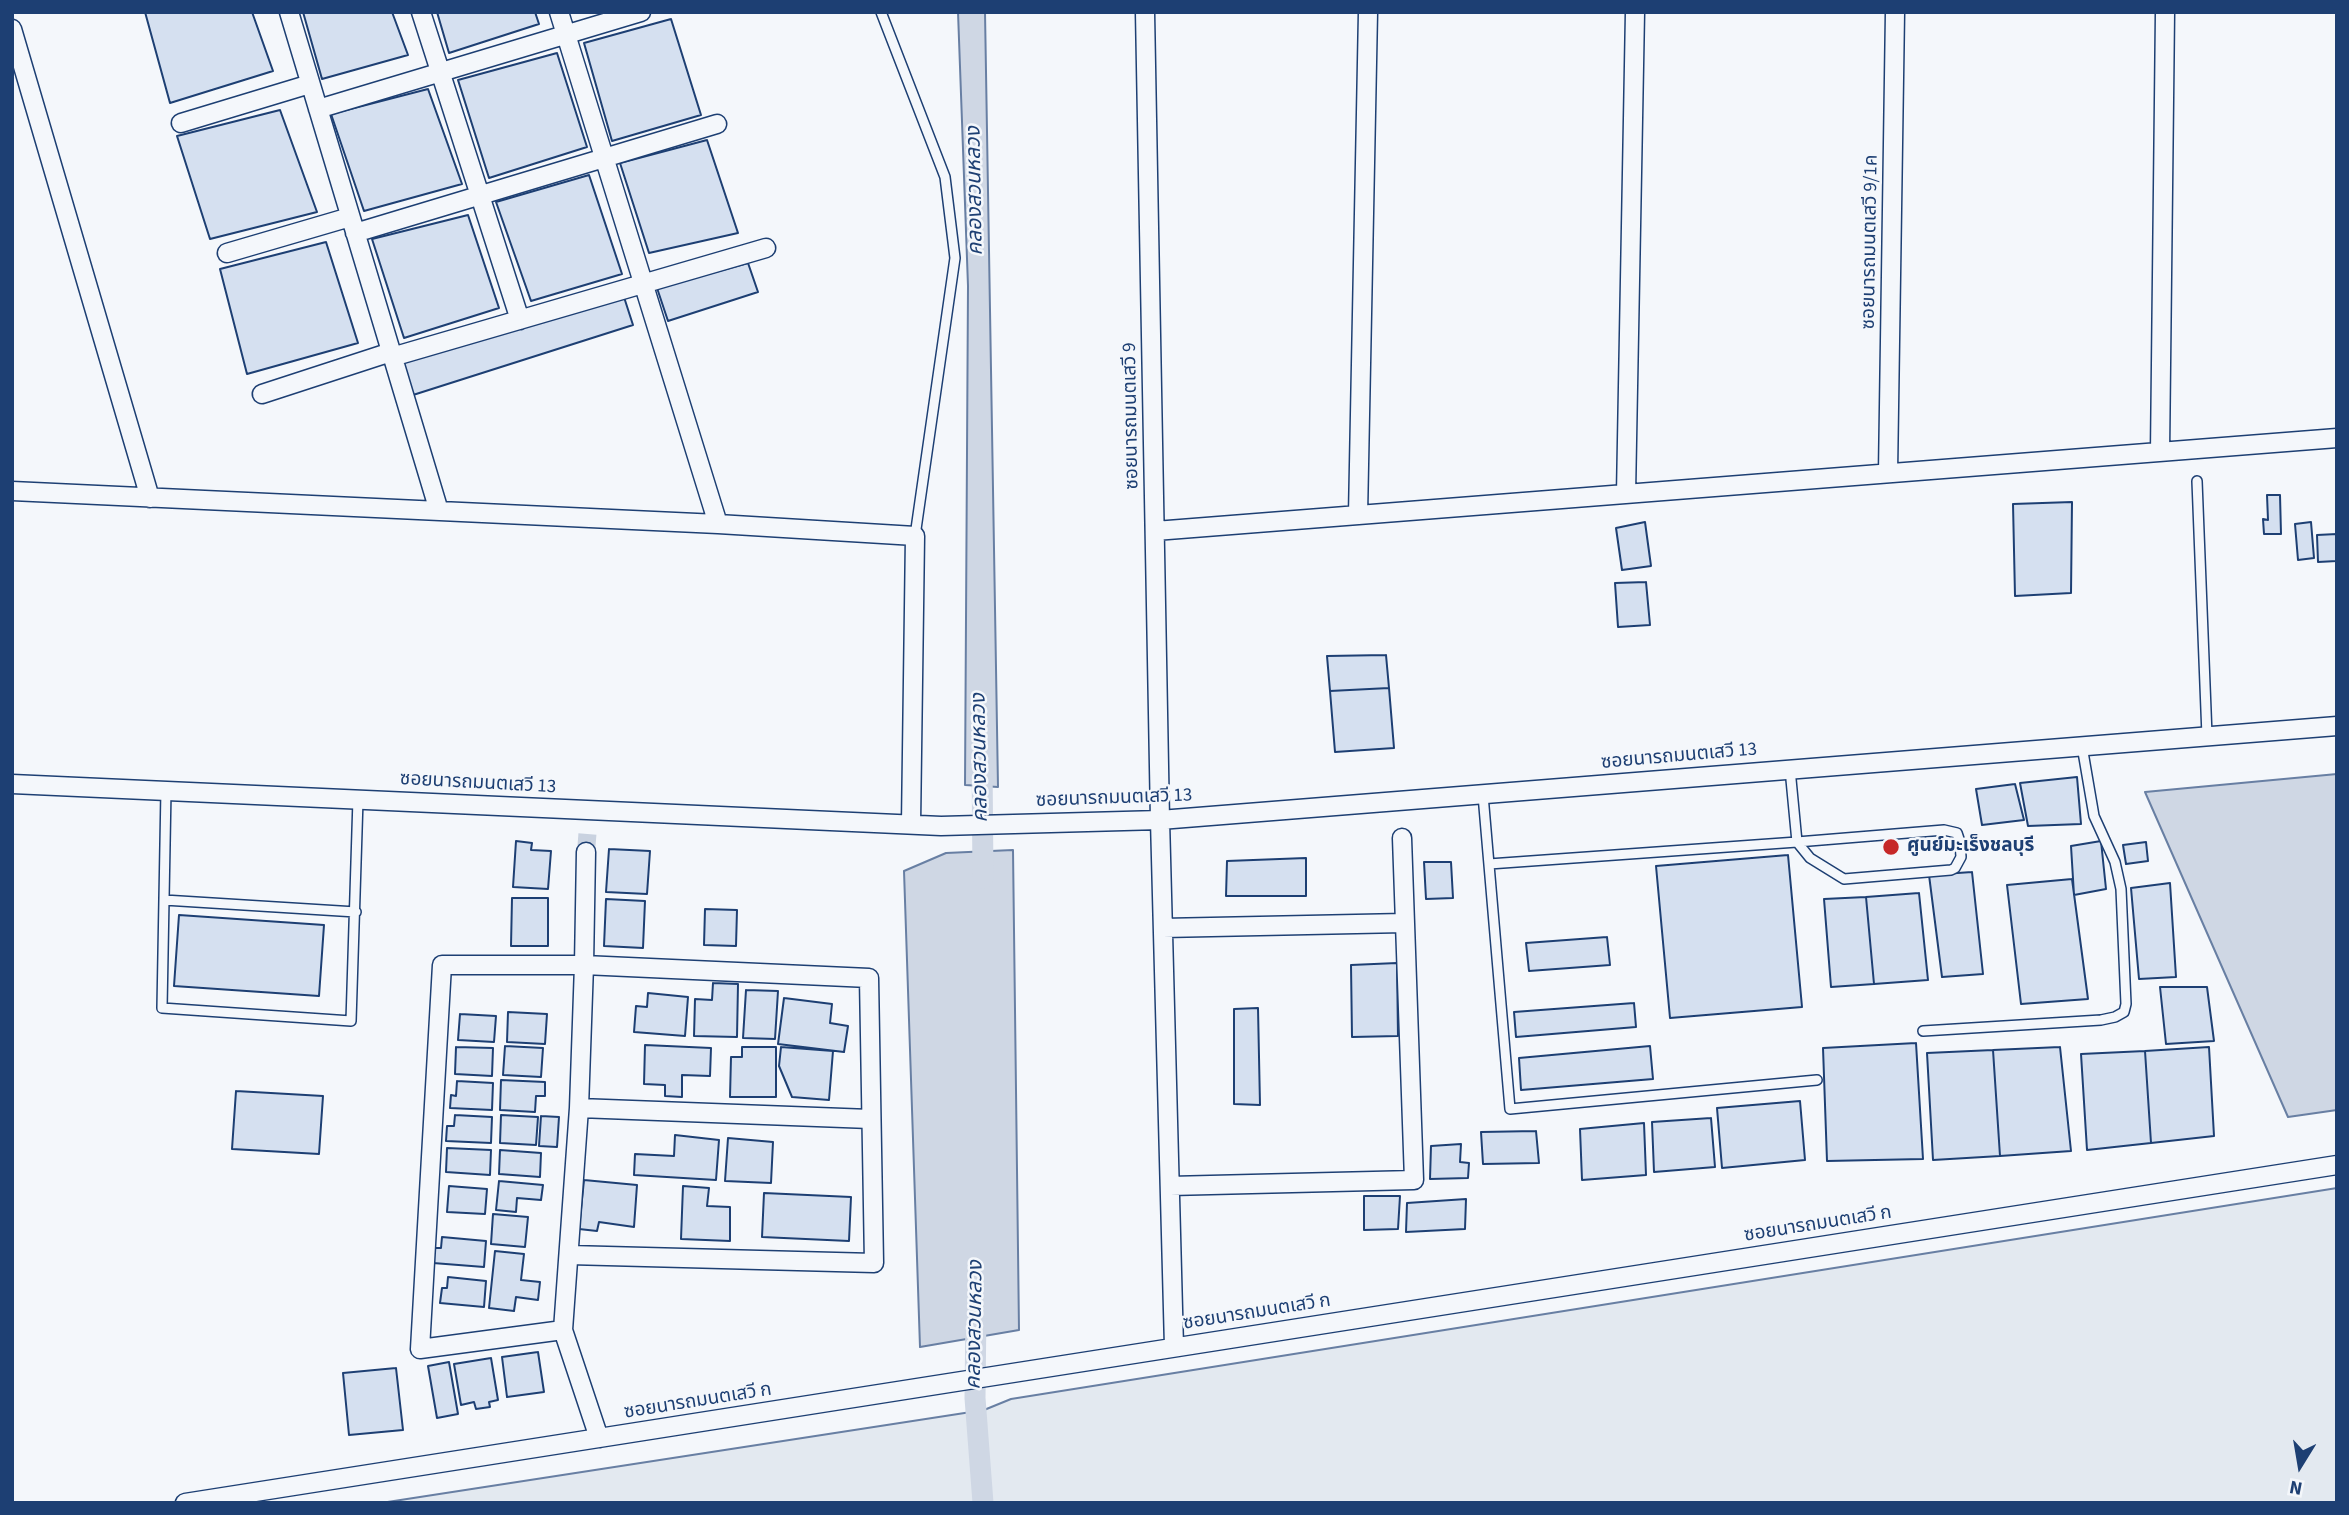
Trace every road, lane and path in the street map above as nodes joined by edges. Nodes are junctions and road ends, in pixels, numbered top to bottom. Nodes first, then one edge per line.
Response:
1 (289, 12) edge
2 (421, 12) edge
3 (559, 12) edge
4 (642, 12) edge
5 (881, 12) edge
6 (1145, 12) edge
7 (1368, 12) edge
8 (1635, 12) edge
9 (1895, 12) edge
10 (2165, 12) edge
11 (12, 29) edge
12 (566, 34) junction
13 (440, 72) junction
14 (310, 84) junction
15 (318, 109) junction
16 (181, 124) dead end
17 (717, 124) dead end
18 (605, 158) junction
19 (480, 197) junction
20 (353, 225) junction
21 (766, 248) dead end
22 (227, 253) dead end
23 (643, 283) junction
24 (520, 320) junction
25 (392, 355) junction
26 (262, 394) dead end
27 (2337, 438) edge
28 (2160, 452) junction
29 (1888, 473) junction
30 (2197, 481) dead end
31 (12, 491) edge
32 (1626, 494) junction
33 (150, 498) junction
34 (439, 511) junction
35 (1358, 515) junction
36 (718, 524) junction
37 (1155, 531) junction
38 (915, 536) junction
39 (2337, 726) edge
40 (2207, 736) junction
41 (2082, 746) junction
42 (1790, 769) junction
43 (12, 783) edge
44 (166, 790) junction
45 (1482, 795) junction
46 (358, 799) junction
47 (1160, 820) junction
48 (911, 824) junction
49 (1402, 838) dead end
50 (1797, 842) junction
51 (586, 852) tunnel mouth
52 (1489, 864) junction
53 (164, 900) junction
54 (356, 912) junction
55 (1404, 923) junction
56 (1163, 928) junction
57 (584, 965) junction
58 (1923, 1031) dead end
59 (1817, 1080) dead end
60 (579, 1108) junction
61 (870, 1119) junction
62 (2337, 1165) edge
63 (1170, 1186) junction
64 (569, 1255) junction
65 (563, 1330) junction
66 (1174, 1347) junction
67 (599, 1438) junction
68 (185, 1503) edge

1 - 14 street
2 - 13 street
3 - 12 street
4 - 12 street
5 - 38 lane
6 - 37 street, ซอยนารถมนตเสวี 9
7 - 35 street
8 - 32 street
9 - 29 street, ซอยนารถมนตเสวี 9/1ค
10 - 28 street
11 - 33 street
12 - 13 street
12 - 18 street
13 - 15 street
13 - 19 street
14 - 15 street
14 - 16 street
15 - 20 street
17 - 18 street
18 - 19 street
18 - 23 street
19 - 20 street
19 - 24 street
20 - 22 street
20 - 25 street
21 - 23 street
23 - 24 street
23 - 36 street
24 - 25 street
25 - 26 street
25 - 34 street
27 - 28 street
28 - 29 street
29 - 32 street
30 - 40 lane
31 - 33 street
32 - 35 street
33 - 34 street
34 - 36 street
35 - 37 street
36 - 38 street
37 - 47 street, ซอยนารถมนตเสวี 9
38 - 48 street
39 - 40 street, ซอยนารถมนตเสวี 13
40 - 41 street, ซอยนารถมนตเสวี 13
41 - 42 street, ซอยนารถมนตเสวี 13
41 - 58 lane
42 - 45 street, ซอยนารถมนตเสวี 13
42 - 50 lane
43 - 44 street, ซอยนารถมนตเสวี 13
44 - 46 street, ซอยนารถมนตเสวี 13
44 - 53 lane
45 - 47 street, ซอยนารถมนตเสวี 13
45 - 52 lane
46 - 48 street, ซอยนารถมนตเสวี 13
46 - 54 lane
47 - 48 street, ซอยนารถมนตเสวี 13
47 - 56 street, ซอยนารถมนตเสวี 9
49 - 55 street
50 - 50 lane
50 - 52 lane
51 - 57 street
52 - 59 lane
53 - 54 lane
53 - 54 lane
55 - 56 street
55 - 63 street
56 - 63 street, ซอยนารถมนตเสวี 9
57 - 60 street
57 - 61 street
57 - 65 street
60 - 61 street
60 - 64 street
61 - 64 street
62 - 66 street, ซอยนารถมนตเสวี ก
63 - 66 street, ซอยนารถมนตเสวี 9
64 - 65 street
65 - 67 street
66 - 67 street, ซอยนารถมนตเสวี ก
67 - 68 street, ซอยนารถมนตเสวี ก

